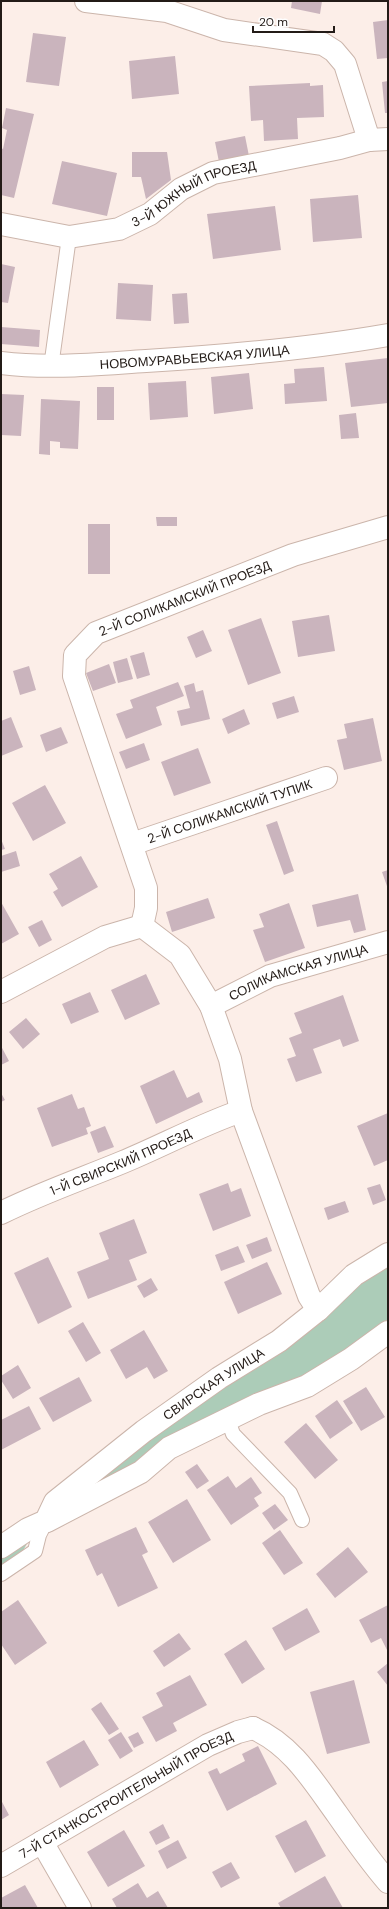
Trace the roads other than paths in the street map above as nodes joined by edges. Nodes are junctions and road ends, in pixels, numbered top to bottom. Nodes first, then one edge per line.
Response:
1 (86, 1) edge
2 (379, 140) edge
3 (1, 224) edge
4 (68, 237) junction
5 (388, 335) edge
6 (1, 363) edge
7 (51, 367) junction
8 (388, 527) edge
9 (326, 778) dead end
10 (132, 844) junction
11 (142, 926) junction
12 (388, 942) edge
13 (1, 992) edge
14 (211, 1006) junction
15 (241, 1110) junction
16 (1, 1213) edge
17 (388, 1254) edge
18 (318, 1310) junction
19 (388, 1332) edge
20 (228, 1420) junction
21 (302, 1520) dead end
22 (46, 1522) junction
23 (1, 1547) edge
24 (1, 1574) edge
25 (42, 1842) junction
26 (1, 1866) edge
27 (388, 1882) edge
28 (80, 1908) edge

1 - 2 street
2 - 4 street, 3-Й ЮЖНЫЙ ПРОЕЗД
3 - 4 street, 3-Й ЮЖНЫЙ ПРОЕЗД
4 - 7 lane
5 - 7 street, НОВОМУРАВЬЕВСКАЯ УЛИЦА
6 - 7 street, НОВОМУРАВЬЕВСКАЯ УЛИЦА
8 - 10 street, 2-Й СОЛИКАМСКИЙ ПРОЕЗД
9 - 10 street, 2-Й СОЛИКАМСКИЙ ТУПИК
10 - 11 street, 2-Й СОЛИКАМСКИЙ ПРОЕЗД
11 - 13 street
11 - 14 street
12 - 14 street, СОЛИКАМСКАЯ УЛИЦА
14 - 15 street
15 - 16 street, 1-Й СВИРСКИЙ ПРОЕЗД
15 - 18 street
17 - 18 street, СВИРСКАЯ УЛИЦА
18 - 22 street, СВИРСКАЯ УЛИЦА
19 - 20 street
20 - 21 lane
20 - 22 street
22 - 23 street
22 - 24 lane
25 - 26 street, 7-Й СТАНКОСТРОИТЕЛЬНЫЙ ПРОЕЗД
25 - 27 street, 7-Й СТАНКОСТРОИТЕЛЬНЫЙ ПРОЕЗД
25 - 28 street

